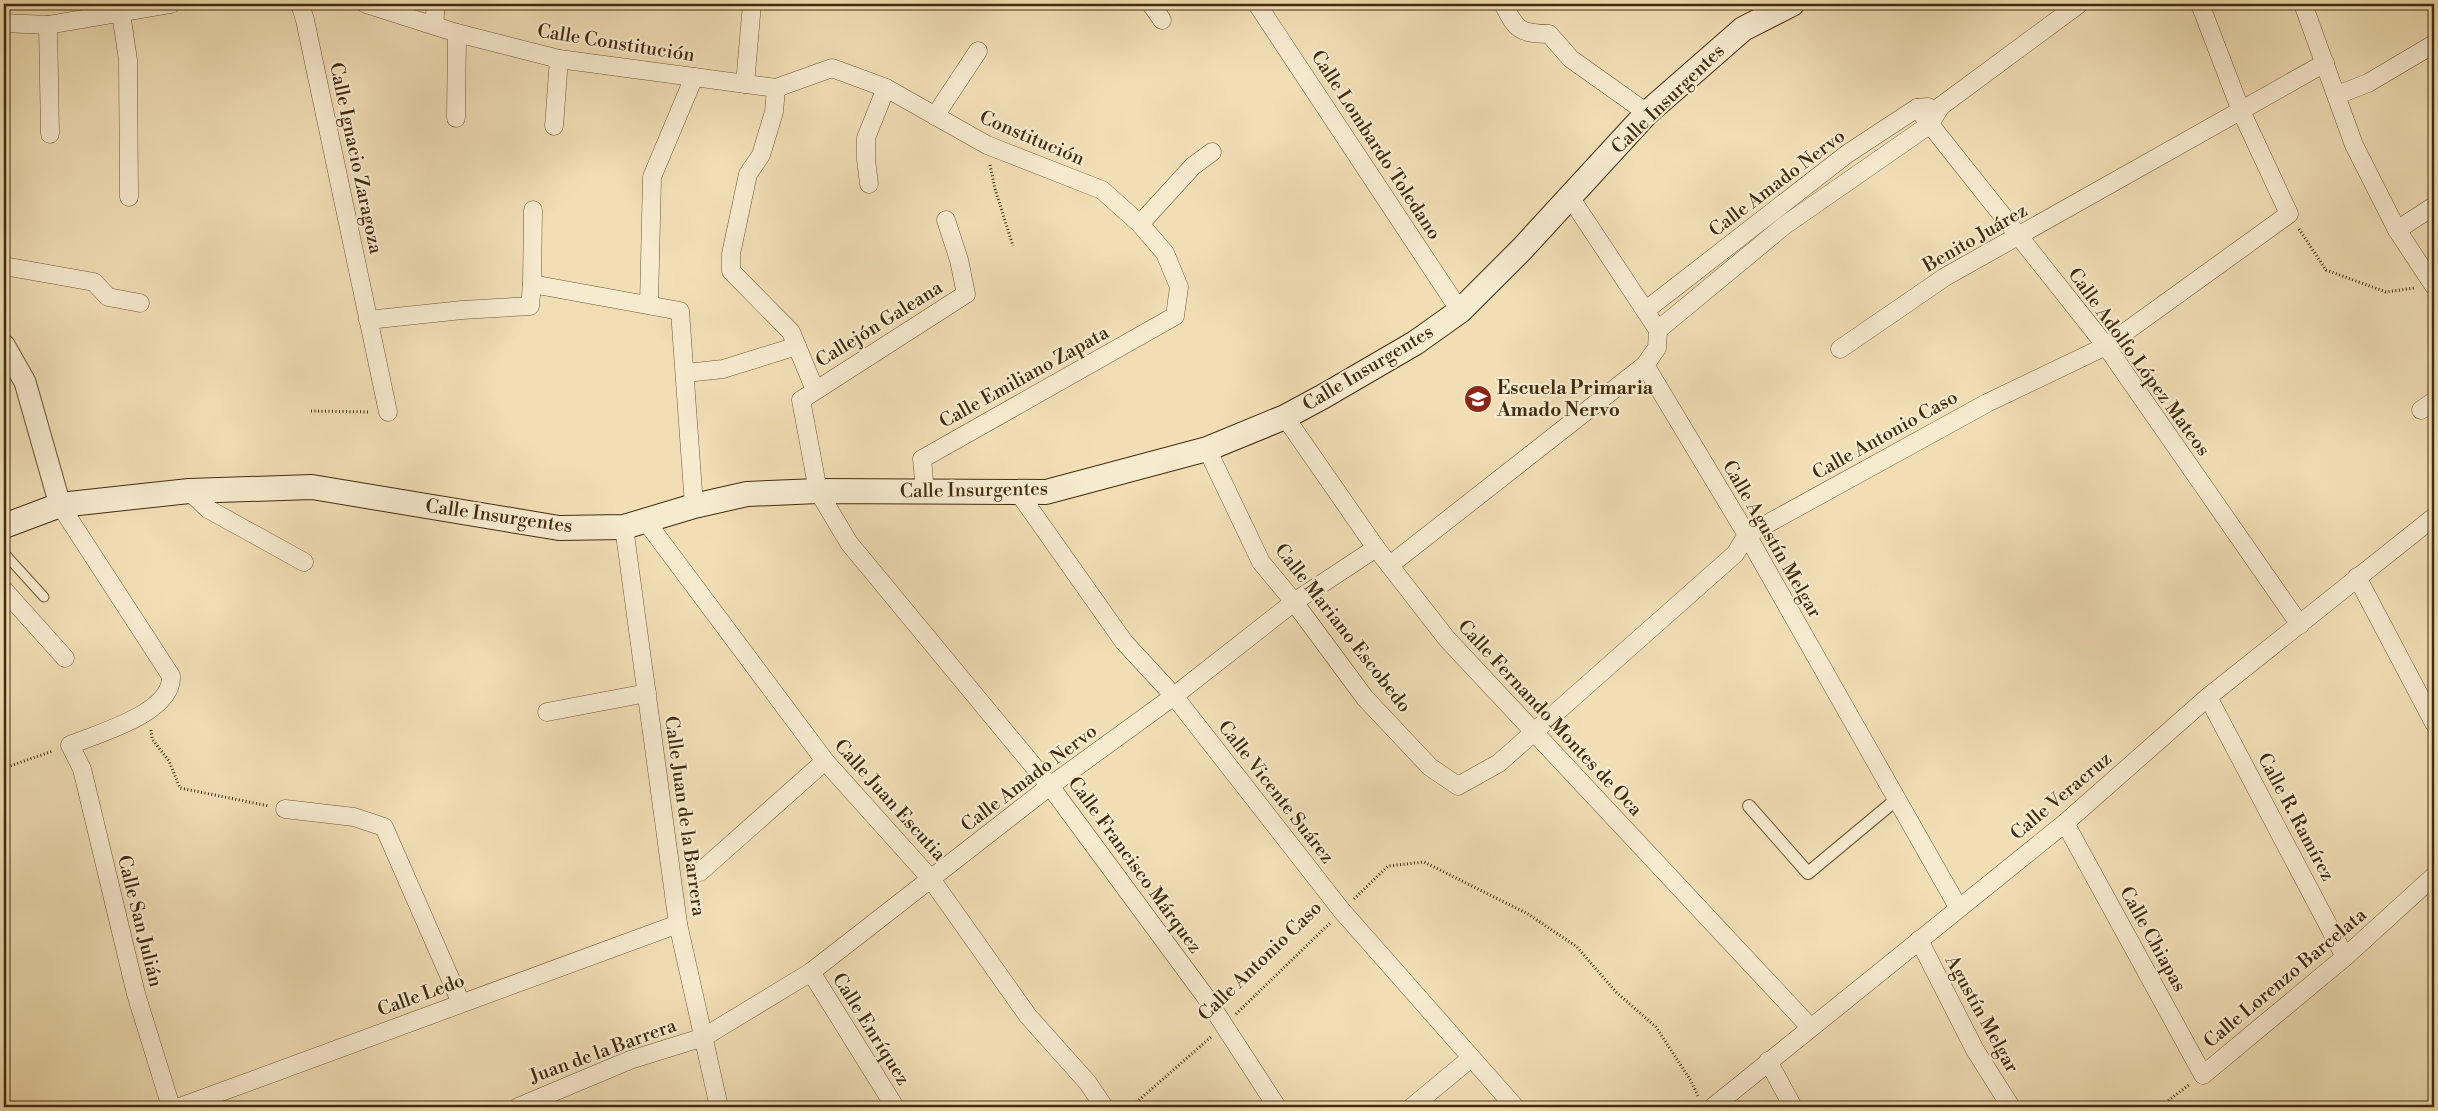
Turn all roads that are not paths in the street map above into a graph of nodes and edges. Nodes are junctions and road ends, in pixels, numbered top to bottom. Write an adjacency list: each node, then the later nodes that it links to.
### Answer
1 (171, 4): 13 (street)
2 (300, 4): 57 (street, Calle Ignacio Zaragoza)
3 (366, 4): 17 (street, Calle Constitución)
4 (436, 4): 17 (street)
5 (752, 4): 24 (street)
6 (1151, 4): 14 (street)
7 (1257, 4): 55 (street, Calle Lombardo Toledano)
8 (1503, 4): 31 (street)
9 (1792, 4): 31 (main road, Calle Insurgentes)
10 (2079, 4): 28 (street, Calle Amado Nervo)
11 (2200, 4): 30 (street)
12 (2303, 4): 22 (street)
13 (128, 9): 16 (street); 39 (street)
14 (1162, 20)
15 (4, 23): 16 (street)
16 (48, 25): 36 (street)
17 (434, 25): 18 (street, Calle Constitución)
18 (457, 33): 21 (street, Calle Constitución); 33 (street)
19 (2434, 44): 27 (street)
20 (978, 51): 32 (street)
21 (559, 59): 23 (street, Calle Constitución); 35 (street)
22 (2325, 63): 27 (street); 30 (street, Benito Juárez)
23 (694, 77): 24 (street, Calle Constitución); 53 (street)
24 (745, 84): 25 (street, Calle Constitución)
25 (776, 88): 26 (street, Constitución); 60 (street, Callejón Galeana)
26 (886, 88): 32 (street, Constitución); 38 (street)
27 (2337, 95): 47 (street)
28 (1941, 106): 29 (street, Calle Amado Nervo); 34 (street, Calle Amado Nervo)
29 (1917, 108): 34 (street, Calle Adolfo López Mateos); 41 (street, Calle Amado Nervo)
30 (2241, 111): 48 (street, Benito Juárez); 61 (street, Calle Antonio Caso)
31 (1647, 113): 40 (main road, Calle Insurgentes)
32 (935, 116): 46 (street, Constitución)
33 (456, 118)
34 (1929, 125): 44 (street, Calle Amado Nervo); 48 (street, Calle Adolfo López Mateos)
35 (554, 126)
36 (50, 134)
37 (1212, 152): 46 (street)
38 (869, 184)
39 (129, 197)
40 (1570, 197): 54 (street); 55 (main road, Calle Insurgentes)
41 (1786, 201): 44 (street); 54 (street, Calle Amado Nervo)
42 (2434, 206): 47 (street)
43 (533, 210): 50 (street)
44 (1796, 218): 58 (street, Calle Amado Nervo)
45 (946, 220): 65 (street, Callejón Galeana)
46 (1140, 224): 56 (street, Constitución)
47 (2398, 230): 51 (street)
48 (2018, 237): 61 (street, Calle Adolfo López Mateos); 62 (street, Benito Juárez)
49 (4, 266): 52 (street)
50 (532, 284): 53 (street); 57 (street)
51 (2434, 286)
52 (140, 303)
53 (650, 304): 64 (street)
54 (1646, 310): 58 (street)
55 (1460, 311): 67 (main road, Calle Insurgentes)
56 (1175, 316): 71 (street, Calle Emiliano Zapata)
57 (368, 320): 66 (street, Calle Ignacio Zaragoza)
58 (1658, 330): 63 (street)
59 (4, 345): 73 (street)
60 (797, 346): 64 (street); 65 (street)
61 (2106, 346): 78 (street, Calle Antonio Caso); 87 (street, Calle Adolfo López Mateos)
62 (1840, 348)
63 (1646, 365): 78 (street, Calle Agustín Melgar); 82 (street)
64 (686, 373): 74 (street)
65 (815, 390): 70 (street)
66 (388, 412)
67 (1285, 417): 68 (main road, Calle Insurgentes); 79 (street, Calle Fernando Montes de Oca)
68 (1207, 449): 72 (main road, Calle Insurgentes); 86 (street, Calle Mariano Escobedo)
69 (189, 491): 73 (main road, Calle Insurgentes); 76 (main road, Calle Insurgentes); 81 (street)
70 (818, 491): 71 (main road, Calle Insurgentes); 74 (main road, Calle Insurgentes); 96 (street, Calle Francisco Márquez)
71 (925, 492): 72 (main road, Calle Insurgentes)
72 (1018, 492): 90 (street, Calle Vicente Suárez)
73 (60, 505): 77 (main road, Calle Insurgentes); 116 (street, Calle San Julián)
74 (694, 506): 76 (main road, Calle Insurgentes)
75 (2434, 517): 83 (street, Calle Veracruz)
76 (635, 524): 89 (street, Calle Juan de la Barrera); 95 (street, Calle Juan Escutia)
77 (4, 526)
78 (1747, 535): 94 (street, Calle Antonio Caso); 98 (street, Calle Agustín Melgar)
79 (1376, 548): 82 (street, Calle Fernando Montes de Oca); 86 (street, Calle Amado Nervo)
80 (4, 553): 85 (lane)
81 (304, 562)
82 (1390, 565): 94 (street, Calle Fernando Montes de Oca)
83 (2357, 577): 87 (street, Calle Veracruz); 93 (street)
84 (4, 590): 88 (street)
85 (44, 597)
86 (1294, 602): 90 (street, Calle Amado Nervo); 97 (street, Calle Mariano Escobedo)
87 (2300, 625): 91 (street, Calle Veracruz)
88 (65, 658)
89 (646, 693): 92 (street); 106 (street, Calle Juan de la Barrera)
90 (1174, 696): 96 (street, Calle Amado Nervo); 113 (street, Calle Vicente Suárez)
91 (2208, 697): 101 (street, Calle Veracruz); 108 (street, Calle R. Ramírez)
92 (547, 712)
93 (2434, 723)
94 (1532, 732): 97 (street, Calle Antonio Caso); 111 (street, Calle Fernando Montes de Oca)
95 (824, 761): 102 (street); 104 (street, Calle Juan Escutia)
96 (1050, 786): 104 (street, Calle Amado Nervo); 122 (street, Calle Francisco Márquez)
97 (1458, 786)
98 (1897, 798): 99 (street); 105 (street, Calle Agustín Melgar)
99 (1749, 806)
100 (285, 809): 110 (street)
101 (2065, 823): 105 (street, Calle Veracruz); 115 (street, Calle Chiapas)
102 (700, 872)
103 (2434, 876): 108 (street, Calle Lorenzo Barcelata)
104 (931, 879): 109 (street, Calle Amado Nervo); 121 (street, Calle Juan Escutia)
105 (1958, 908): 107 (street, Calle Veracruz)
106 (678, 924): 110 (street, Calle Ledo); 112 (street, Calle Juan de la Barrera)
107 (1919, 940): 111 (street, Calle Veracruz); 127 (street, Agustín Melgar)
108 (2345, 957): 115 (street, Calle Lorenzo Barcelata)
109 (811, 972): 112 (street, Calle Amado Nervo); 120 (street, Calle Enríquez)
110 (461, 1003): 117 (street, Calle Ledo)
111 (1810, 1027): 114 (street, Calle Veracruz)
112 (704, 1037): 118 (street, Juan de la Barrera); 119 (street, Calle Juan de la Barrera)
113 (1471, 1058): 123 (street); 124 (street, Calle Vicente Suárez)
114 (1768, 1061): 125 (street, Calle Veracruz); 126 (street)
115 (2203, 1075)
116 (171, 1107)
117 (180, 1107)
118 (518, 1107)
119 (719, 1107)
120 (895, 1107)
121 (1104, 1107)
122 (1277, 1107)
123 (1412, 1107)
124 (1515, 1107)
125 (1714, 1107)
126 (1793, 1107)
127 (2010, 1107)

